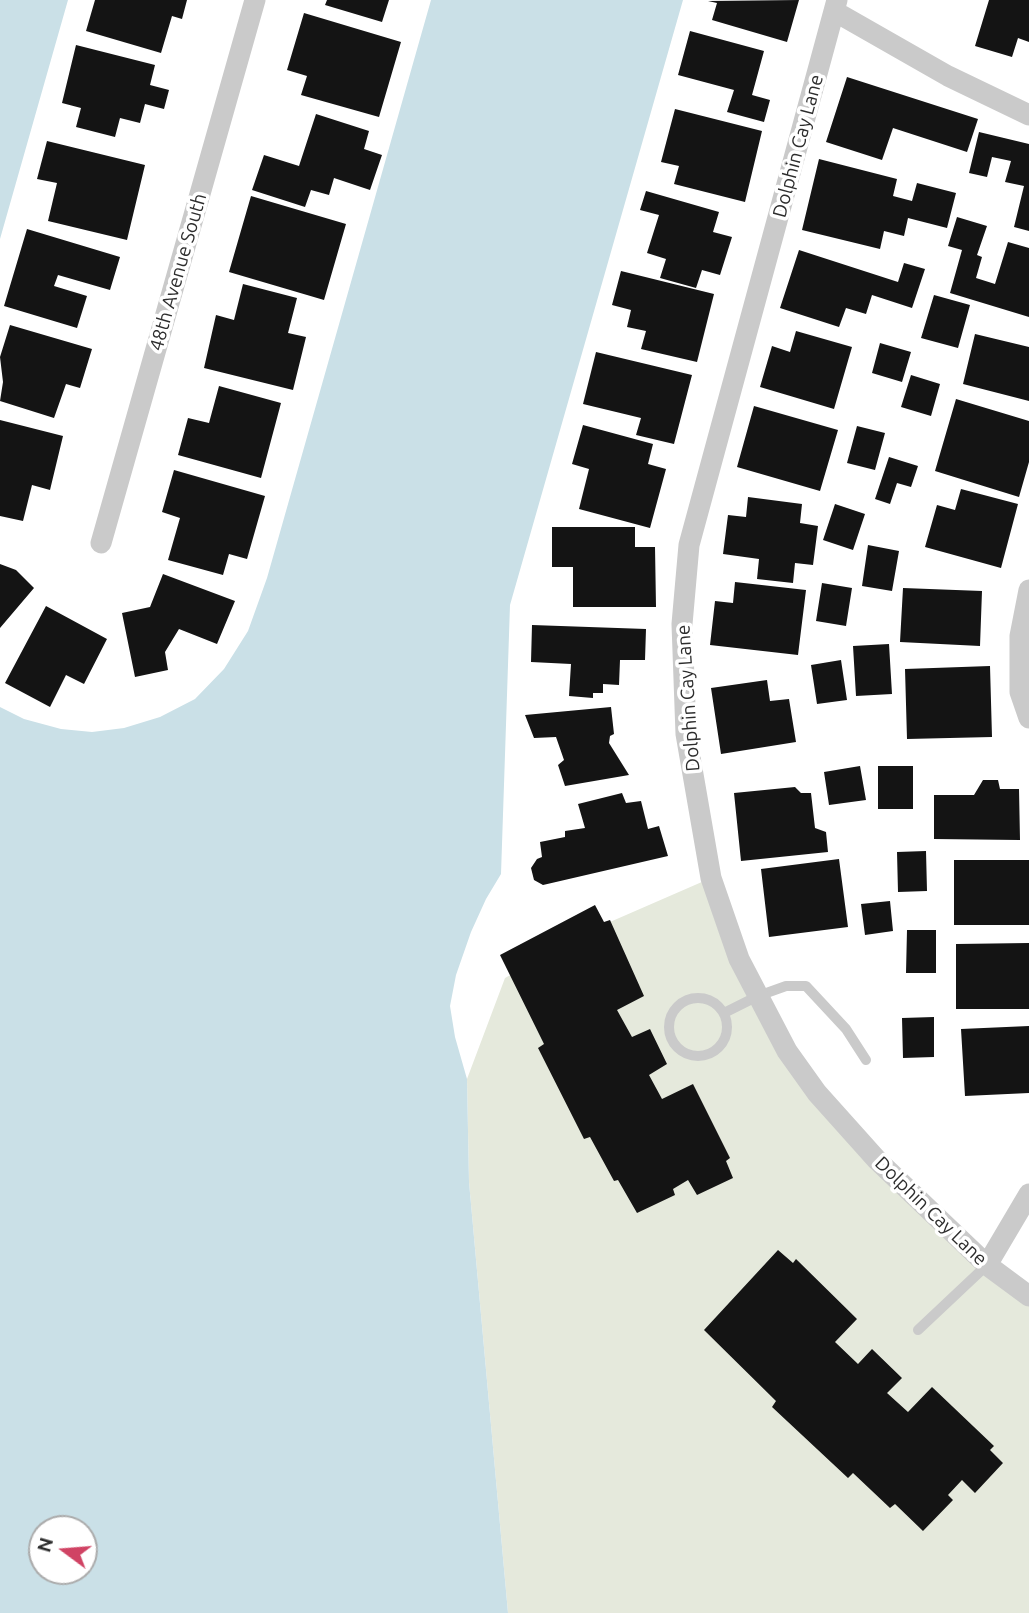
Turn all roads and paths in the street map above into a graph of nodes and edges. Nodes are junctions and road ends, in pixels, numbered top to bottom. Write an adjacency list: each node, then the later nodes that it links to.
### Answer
1 (255, 0): 4 (street, 48th Avenue South)
2 (836, 6): 3 (street); 7 (street, Dolphin Cay Lane)
3 (1029, 115)
4 (102, 543)
5 (1029, 590): 6 (street)
6 (1029, 718)
7 (758, 996): 8 (lane); 9 (lane); 11 (street, Dolphin Cay Lane)
8 (724, 1013): 8 (lane)
9 (866, 1060)
10 (1029, 1194): 11 (street)
11 (987, 1265): 12 (street, Dolphin Cay Lane); 13 (lane)
12 (1029, 1296)
13 (918, 1330)

